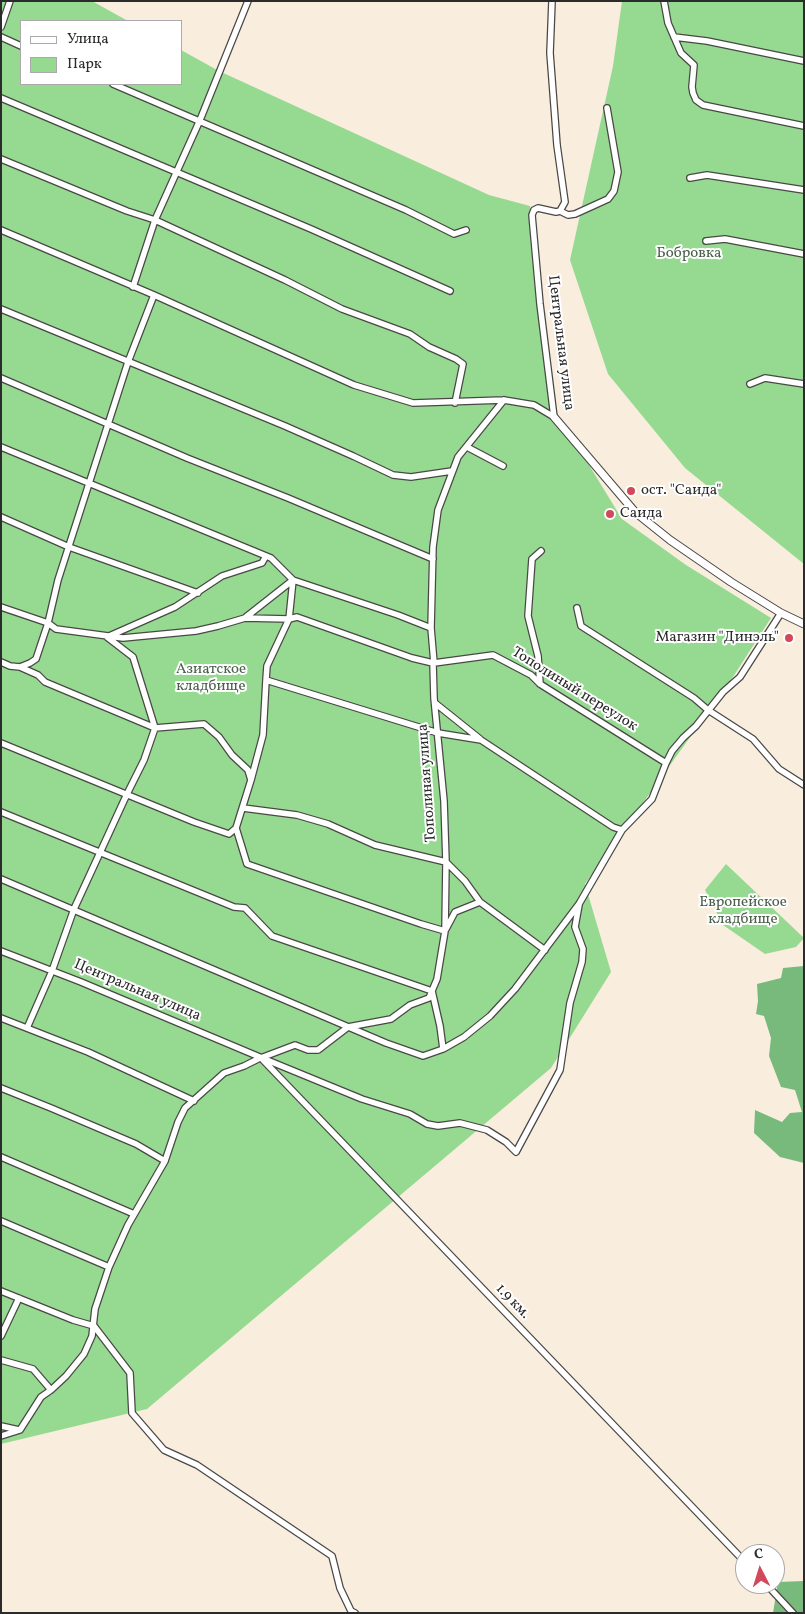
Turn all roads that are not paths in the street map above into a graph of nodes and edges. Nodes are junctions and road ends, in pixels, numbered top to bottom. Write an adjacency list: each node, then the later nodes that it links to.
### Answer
1 (10, 1): 5 (street)
2 (248, 1): 13 (street)
3 (552, 1): 19 (street)
4 (664, 1): 7 (street)
5 (1, 27)
6 (1, 37): 8 (street)
7 (674, 37): 9 (street); 14 (street)
8 (20, 46)
9 (804, 62)
10 (114, 85): 13 (street)
11 (1, 98): 16 (street)
12 (607, 108): 19 (street)
13 (200, 120): 16 (street); 22 (street)
14 (804, 126)
15 (1, 159): 20 (street)
16 (177, 171): 20 (street); 26 (street)
17 (690, 178): 18 (street)
18 (804, 190)
19 (560, 211): 35 (street, Центральная улица)
20 (155, 220): 25 (street); 34 (street)
21 (1, 230): 25 (street)
22 (466, 230)
23 (706, 242): 24 (street)
24 (804, 254)
25 (133, 287): 27 (street)
26 (450, 290)
27 (154, 295): 29 (street); 34 (street)
28 (1, 309): 29 (street)
29 (128, 362): 36 (street); 40 (street)
30 (1, 378): 36 (street)
31 (750, 384): 32 (street)
32 (804, 384)
33 (504, 400): 34 (street); 35 (street); 38 (street, Тополиная улица)
34 (455, 403)
35 (554, 417): 51 (street, Центральная улица)
36 (109, 423): 41 (street); 46 (street)
37 (1, 447): 41 (street)
38 (467, 447): 39 (street); 40 (street, Тополиная улица)
39 (503, 466)
40 (452, 470): 46 (street, Тополиная улица)
41 (89, 484): 43 (street); 45 (street)
42 (1, 517): 43 (street)
43 (69, 546): 48 (street); 54 (street)
44 (540, 551): 64 (street)
45 (266, 556): 47 (street); 48 (street)
46 (433, 559): 56 (street, Тополиная улица)
47 (293, 580): 52 (street); 53 (street); 56 (street)
48 (198, 593): 57 (street)
49 (1, 607): 54 (street)
50 (577, 608): 66 (street)
51 (780, 613): 55 (street, Центральная улица); 66 (street)
52 (246, 618): 53 (street); 57 (street)
53 (289, 619): 60 (street); 63 (street)
54 (48, 623): 57 (street); 58 (street)
55 (804, 624)
56 (431, 628): 60 (street, Тополиная улица)
57 (106, 636): 67 (street)
58 (36, 659): 61 (street); 62 (street)
59 (1, 662): 61 (street)
60 (434, 663): 64 (street, Тополиный переулок); 65 (street, Тополиная улица)
61 (20, 667): 62 (street)
62 (38, 675): 67 (street)
63 (266, 680): 68 (street); 72 (street)
64 (540, 684): 71 (street, Тополиный переулок)
65 (435, 703): 68 (street, Тополиная улица); 69 (street)
66 (708, 710): 71 (street); 73 (street)
67 (155, 728): 72 (street); 74 (street)
68 (438, 733): 69 (street); 80 (street, Тополиная улица)
69 (481, 740): 78 (street)
70 (1, 743): 74 (street)
71 (666, 763): 78 (street)
72 (251, 780): 75 (street)
73 (804, 785)
74 (127, 794): 77 (street); 79 (street)
75 (242, 808): 77 (street); 80 (street)
76 (1, 812): 79 (street)
77 (236, 828): 85 (street)
78 (622, 830): 83 (street)
79 (100, 852): 84 (street); 89 (street)
80 (446, 862): 82 (street); 85 (street, Тополиная улица)
81 (1, 879): 84 (street)
82 (480, 902): 85 (street); 86 (street)
83 (579, 904): 86 (street); 94 (street, Центральная улица)
84 (74, 909): 88 (street); 91 (street)
85 (444, 931): 89 (street, Тополиная улица)
86 (545, 950): 93 (street)
87 (1, 951): 88 (street, Центральная улица)
88 (52, 971): 92 (street); 94 (street, Центральная улица)
89 (432, 990): 91 (street); 93 (street)
90 (1, 1018): 92 (street)
91 (348, 1026): 93 (street); 94 (street)
92 (27, 1028): 96 (street)
93 (443, 1049)
94 (262, 1058): 96 (street); 111 (street, 1.9 км.)
95 (1, 1088): 98 (street)
96 (194, 1101): 98 (street)
97 (1, 1157): 99 (street)
98 (164, 1161): 99 (street)
99 (134, 1214): 101 (street)
100 (1, 1221): 101 (street)
101 (109, 1267): 104 (street)
102 (1, 1291): 103 (street)
103 (19, 1298): 104 (street); 105 (street)
104 (94, 1326): 107 (street); 113 (street)
105 (1, 1336)
106 (1, 1360): 107 (street)
107 (51, 1390): 109 (street)
108 (1, 1426): 109 (street)
109 (20, 1430): 110 (street)
110 (1, 1436)
111 (735, 1552)
112 (775, 1594): 114 (street)
113 (354, 1613)
114 (793, 1613)

